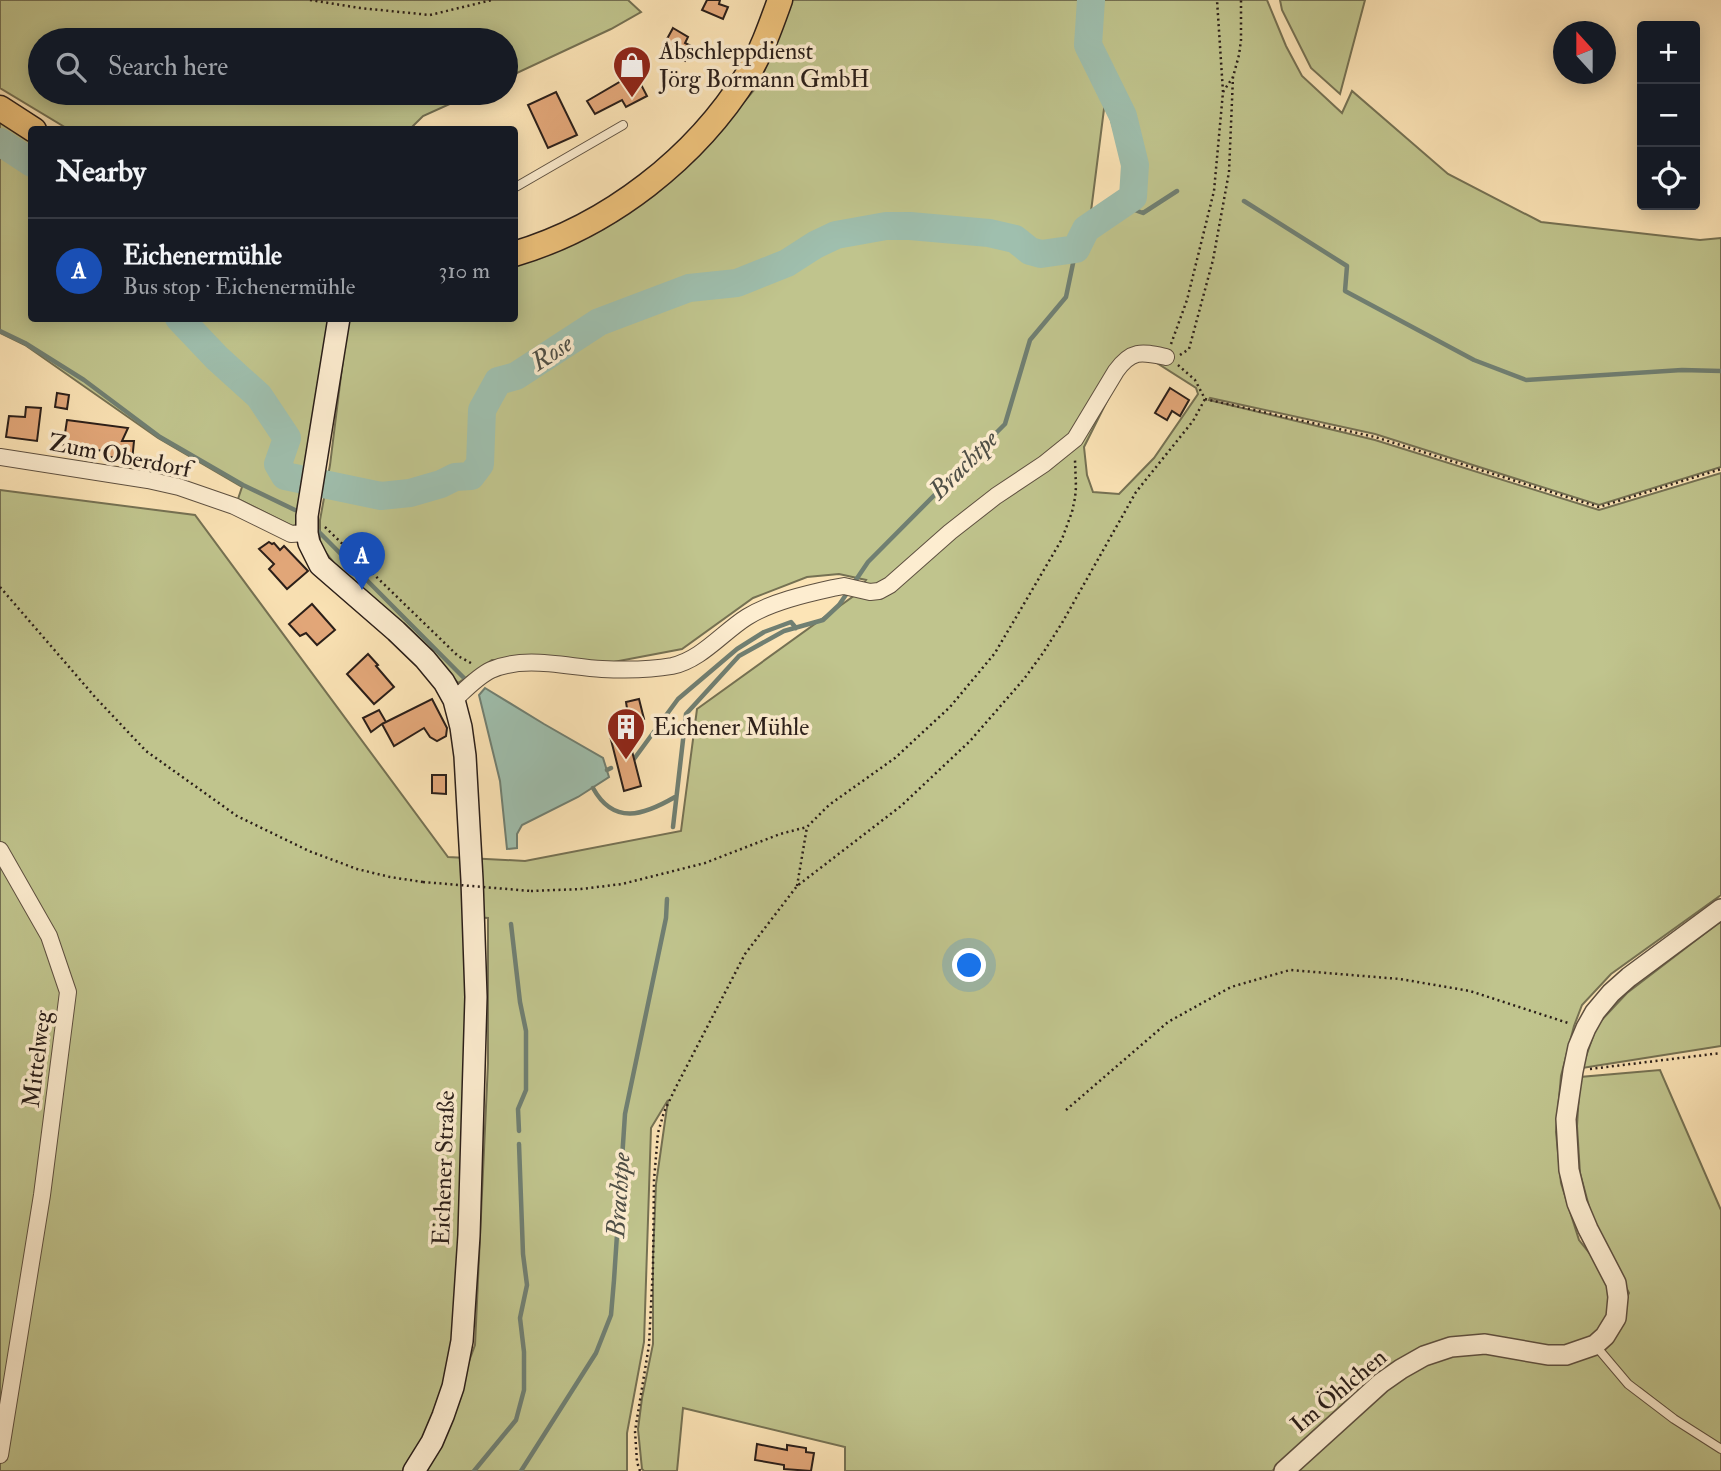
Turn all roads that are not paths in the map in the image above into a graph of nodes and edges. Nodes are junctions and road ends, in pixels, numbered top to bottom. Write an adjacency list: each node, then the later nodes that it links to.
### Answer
1 (780, 0): 6 (main road)
2 (0, 108): 4 (main road)
3 (623, 125): 5 (lane)
4 (28, 126)
5 (518, 186)
6 (518, 253)
7 (338, 322): 10 (main road)
8 (1166, 357): 11 (street)
9 (0, 457): 10 (street, Zum Oberdorf)
10 (307, 533): 11 (main road)
11 (454, 700): 17 (main road, Eichener Straße)
12 (0, 850): 16 (street, Mittelweg)
13 (1721, 909): 14 (street)
14 (1595, 1345): 15 (lane); 18 (street, Im Öhlchen)
15 (1721, 1449)
16 (0, 1455)
17 (414, 1471)
18 (1284, 1471)

